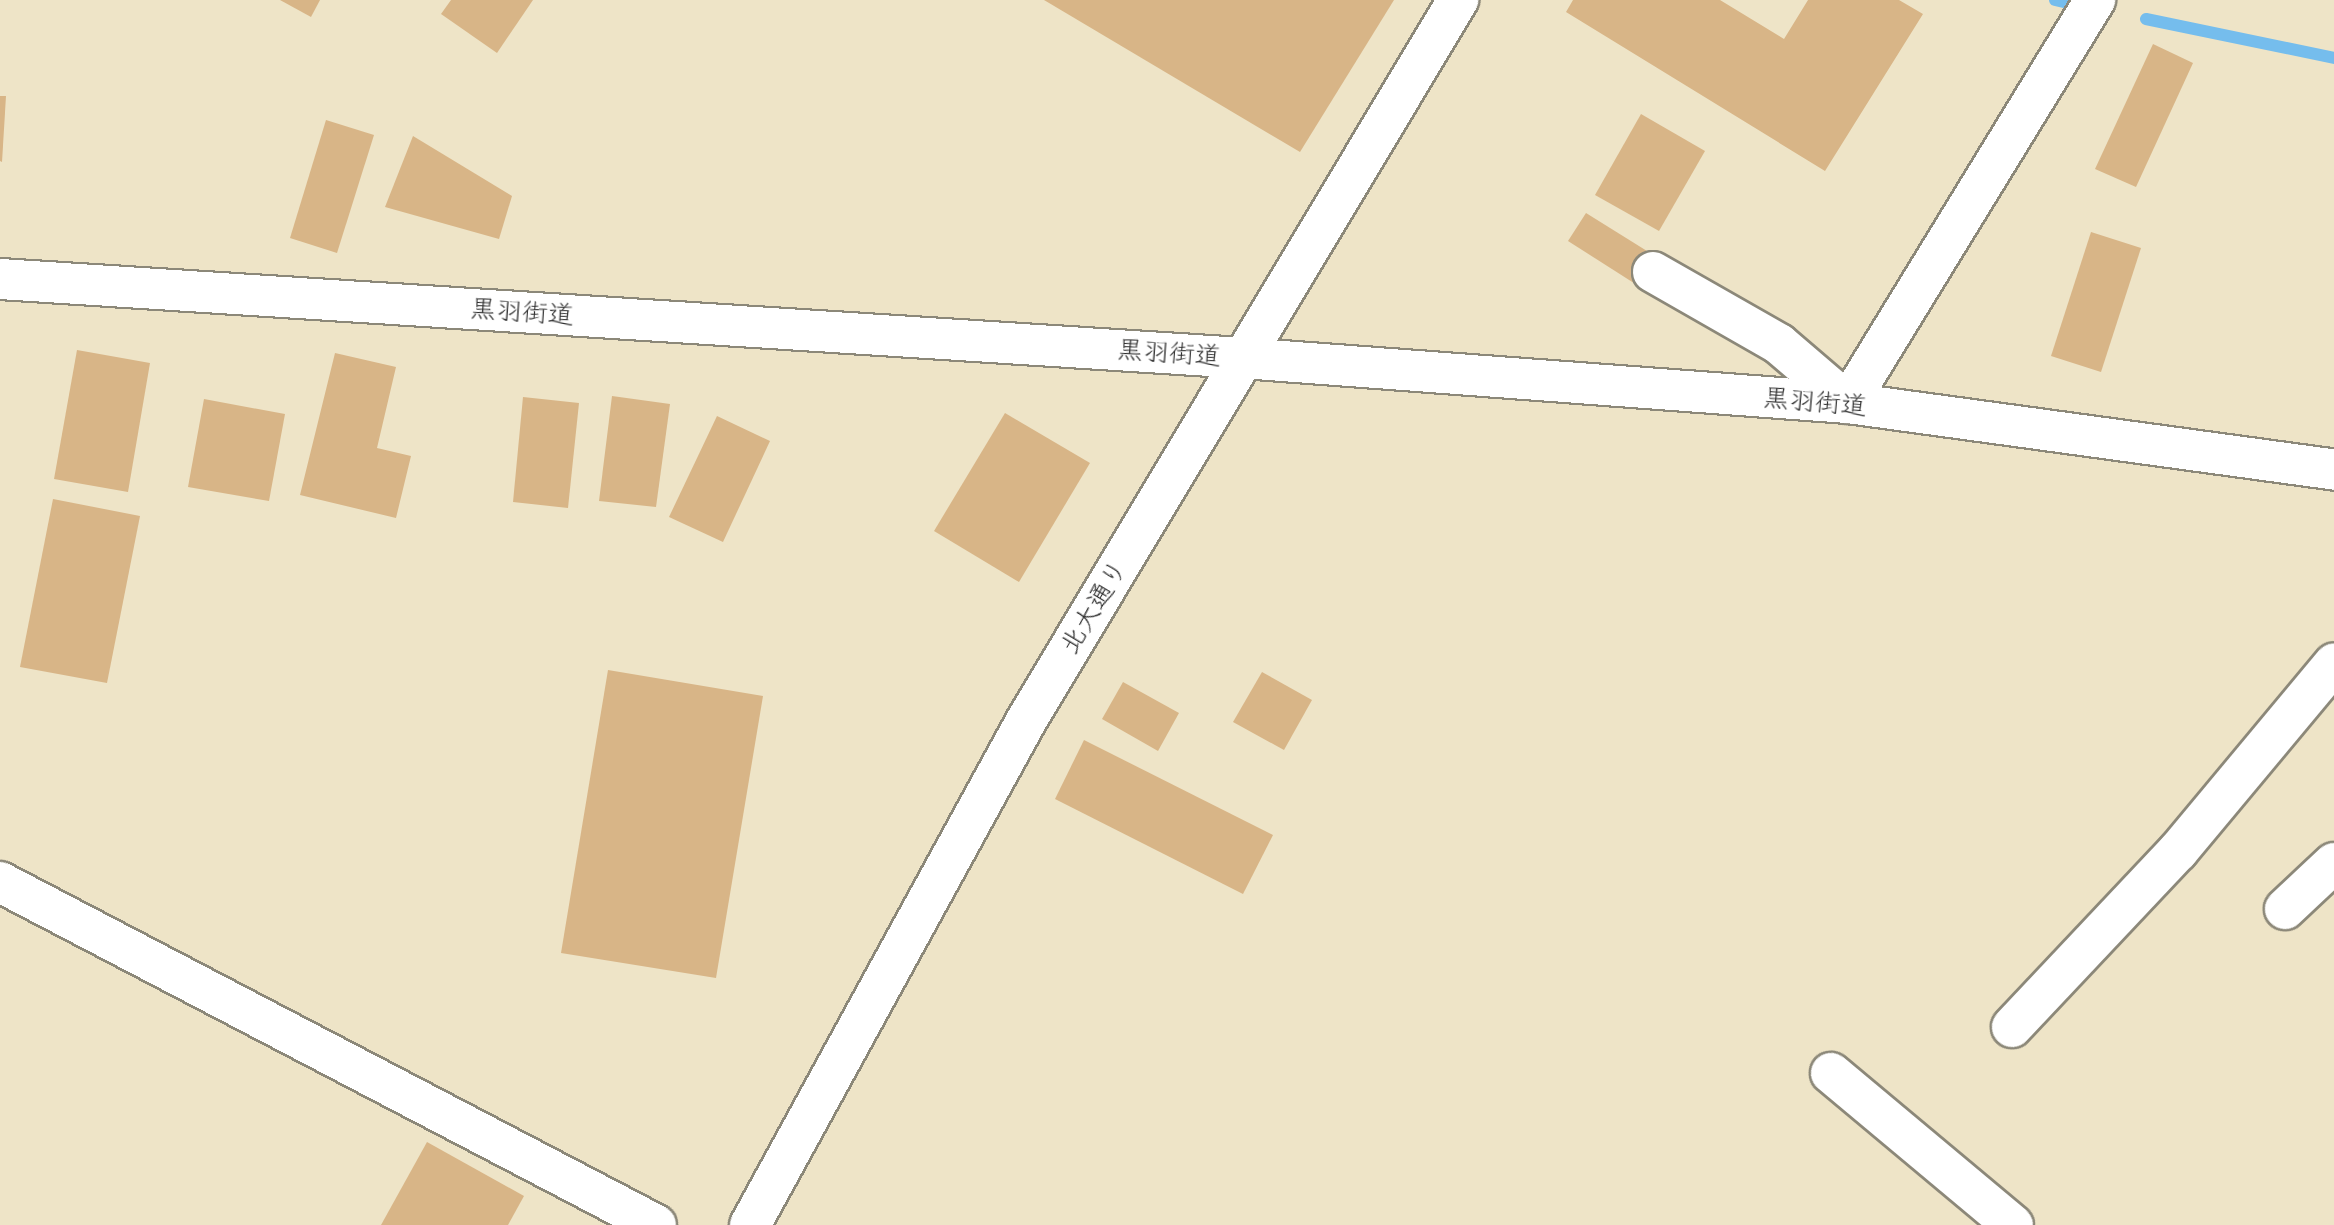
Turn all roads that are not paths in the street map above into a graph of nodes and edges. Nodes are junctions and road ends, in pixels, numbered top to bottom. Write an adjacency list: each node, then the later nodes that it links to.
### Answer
1 (1458, 0): 5 (street, 北大通り)
2 (2095, 0): 6 (street)
3 (1653, 272): 6 (street)
4 (0, 279): 5 (street, 黒羽街道)
5 (1242, 358): 6 (street, 黒羽街道); 15 (street, 北大通り)
6 (1848, 403): 7 (street, 黒羽街道)
7 (2334, 470)
8 (2334, 664): 12 (street)
9 (2334, 863): 11 (street)
10 (0, 882): 14 (street)
11 (2285, 909)
12 (2012, 1027)
13 (1831, 1073): 16 (street)
14 (656, 1225)
15 (750, 1225)
16 (2013, 1225)

